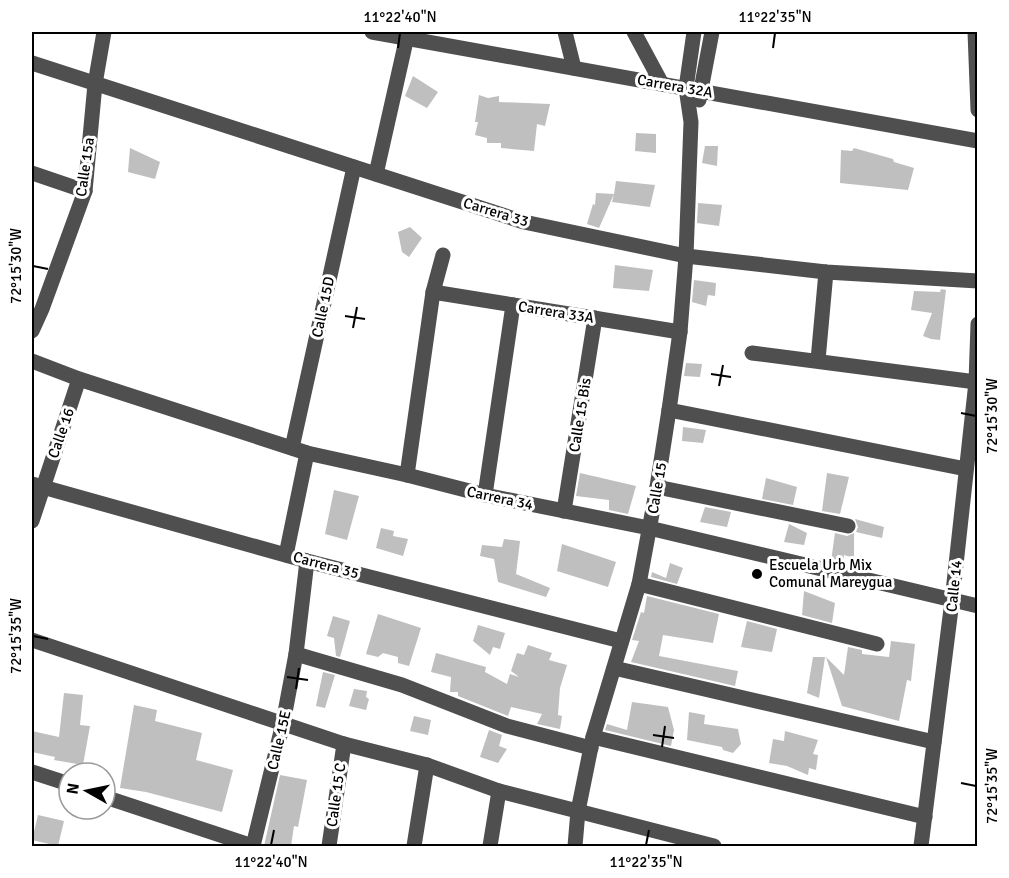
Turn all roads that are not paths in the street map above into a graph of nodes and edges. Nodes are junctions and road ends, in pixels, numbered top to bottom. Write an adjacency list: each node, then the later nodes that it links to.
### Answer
1 (104, 32): 11 (street, Calle 15a)
2 (372, 32): 8 (street, Carrera 32A)
3 (566, 32): 10 (street)
4 (634, 32): 12 (street)
5 (694, 32): 13 (street, Calle 15)
6 (712, 32): 14 (street, Calle 15)
7 (975, 32): 15 (street)
8 (407, 35): 10 (street, Carrera 32A); 20 (street)
9 (32, 63): 11 (street, Carrera 33)
10 (574, 68): 12 (street, Carrera 32A)
11 (95, 84): 18 (street, Carrera 33); 21 (street, Calle 15a)
12 (662, 84): 13 (street, Carrera 32A)
13 (686, 88): 14 (street, Carrera 32A); 16 (street, Calle 15)
14 (702, 91): 16 (street, Calle 15); 17 (street, Carrera 32A)
15 (978, 110)
16 (691, 122): 23 (street, Calle 15)
17 (978, 141)
18 (354, 167): 20 (street, Carrera 33); 38 (street, Calle 15D)
19 (32, 173): 21 (street)
20 (376, 174): 23 (street, Carrera 33)
21 (85, 191): 30 (street, Calle 15a)
22 (443, 255): 26 (street)
23 (687, 256): 24 (street, Carrera 33); 31 (street, Calle 15)
24 (826, 272): 25 (street, Carrera 33); 33 (street)
25 (978, 281)
26 (433, 292): 27 (street, Carrera 33A); 40 (street)
27 (513, 305): 28 (street, Carrera 33A); 43 (street)
28 (595, 318): 31 (street, Carrera 33A); 44 (street, Calle 15 Bis)
29 (978, 324): 36 (street, Calle 14)
30 (32, 331)
31 (680, 332): 37 (street, Calle 15)
32 (752, 353): 33 (street)
33 (818, 360): 36 (street)
34 (32, 361): 35 (street, Carrera 34)
35 (79, 379): 38 (street, Carrera 34); 41 (street, Calle 16)
36 (976, 382): 39 (street, Calle 14)
37 (669, 410): 39 (street); 42 (street, Calle 15)
38 (300, 450): 40 (street, Carrera 34); 48 (street, Calle 15D)
39 (966, 469): 51 (street, Calle 14)
40 (407, 475): 43 (street, Carrera 34)
41 (37, 486): 45 (street, Calle 16); 48 (street, Carrera 35)
42 (657, 487): 46 (street); 47 (street, Calle 15)
43 (485, 495): 44 (street, Carrera 34)
44 (564, 511): 47 (street, Carrera 34)
45 (32, 521)
46 (848, 526)
47 (649, 528): 50 (street, Calle 15); 51 (street, Carrera 34)
48 (286, 555): 49 (street, Carrera 35)
49 (307, 561): 54 (street, Carrera 35); 56 (street, Calle 15E)
50 (639, 584): 54 (street, Calle 15); 55 (street)
51 (952, 601): 52 (street, Carrera 34); 60 (street, Calle 14)
52 (978, 606)
53 (32, 640): 58 (street)
54 (621, 641): 57 (street, Calle 15)
55 (878, 644)
56 (296, 654): 58 (street, Calle 15E); 59 (street)
57 (614, 668): 59 (street, Calle 15); 60 (street)
58 (284, 723): 61 (street); 69 (street, Calle 15E)
59 (592, 742): 67 (street, Calle 15); 68 (street)
60 (934, 742): 68 (street, Calle 14)
61 (344, 744): 62 (street); 70 (street, Calle 15 C)
62 (427, 765): 65 (street); 71 (street)
63 (32, 772): 64 (street)
64 (57, 780)
65 (499, 791): 67 (street); 72 (street)
66 (117, 801): 69 (street)
67 (578, 811): 73 (street, Calle 15); 74 (street)
68 (925, 818): 75 (street, Calle 14)
69 (253, 846)
70 (329, 846)
71 (414, 846)
72 (490, 846)
73 (575, 846)
74 (714, 846)
75 (921, 846)

